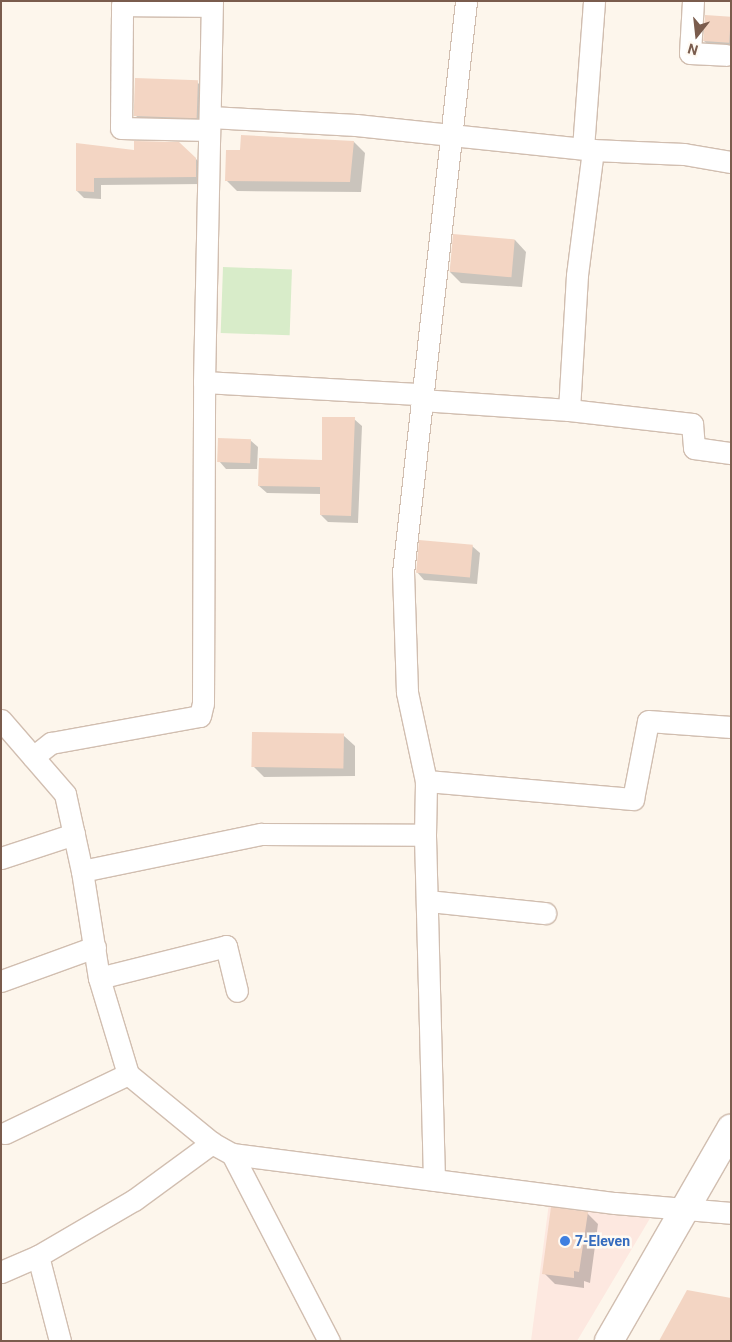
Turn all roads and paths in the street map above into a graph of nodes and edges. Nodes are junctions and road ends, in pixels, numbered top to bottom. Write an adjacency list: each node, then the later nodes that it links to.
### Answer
1 (466, 1): 7 (street)
2 (594, 1): 8 (street)
3 (693, 1): 5 (street)
4 (211, 4): 6 (street); 6 (street)
5 (726, 55)
6 (209, 124): 7 (street); 10 (street)
7 (450, 136): 8 (street); 11 (street)
8 (588, 149): 9 (street); 12 (street)
9 (731, 162)
10 (204, 382): 11 (street); 16 (street)
11 (422, 397): 12 (street); 17 (street)
12 (569, 410): 13 (street)
13 (731, 453)
14 (1, 720): 16 (street)
15 (729, 727): 17 (street)
16 (33, 757): 18 (street)
17 (426, 781): 19 (street)
18 (74, 834): 20 (street); 21 (street)
19 (425, 835): 21 (street); 22 (street)
20 (1, 858)
21 (82, 871): 24 (street)
22 (428, 901): 23 (street); 33 (street)
23 (545, 913)
24 (95, 947): 25 (street); 26 (street)
25 (100, 978): 27 (street); 28 (street)
26 (1, 981)
27 (237, 991)
28 (128, 1074): 30 (street); 31 (street)
29 (731, 1129): 34 (street)
30 (5, 1133)
31 (212, 1143): 32 (street); 36 (street)
32 (232, 1154): 33 (street); 39 (street)
33 (434, 1180): 34 (street)
34 (685, 1210): 35 (street); 40 (street)
35 (731, 1213)
36 (38, 1256): 37 (street); 38 (street)
37 (1, 1272)
38 (60, 1341)
39 (329, 1341)
40 (610, 1341)

